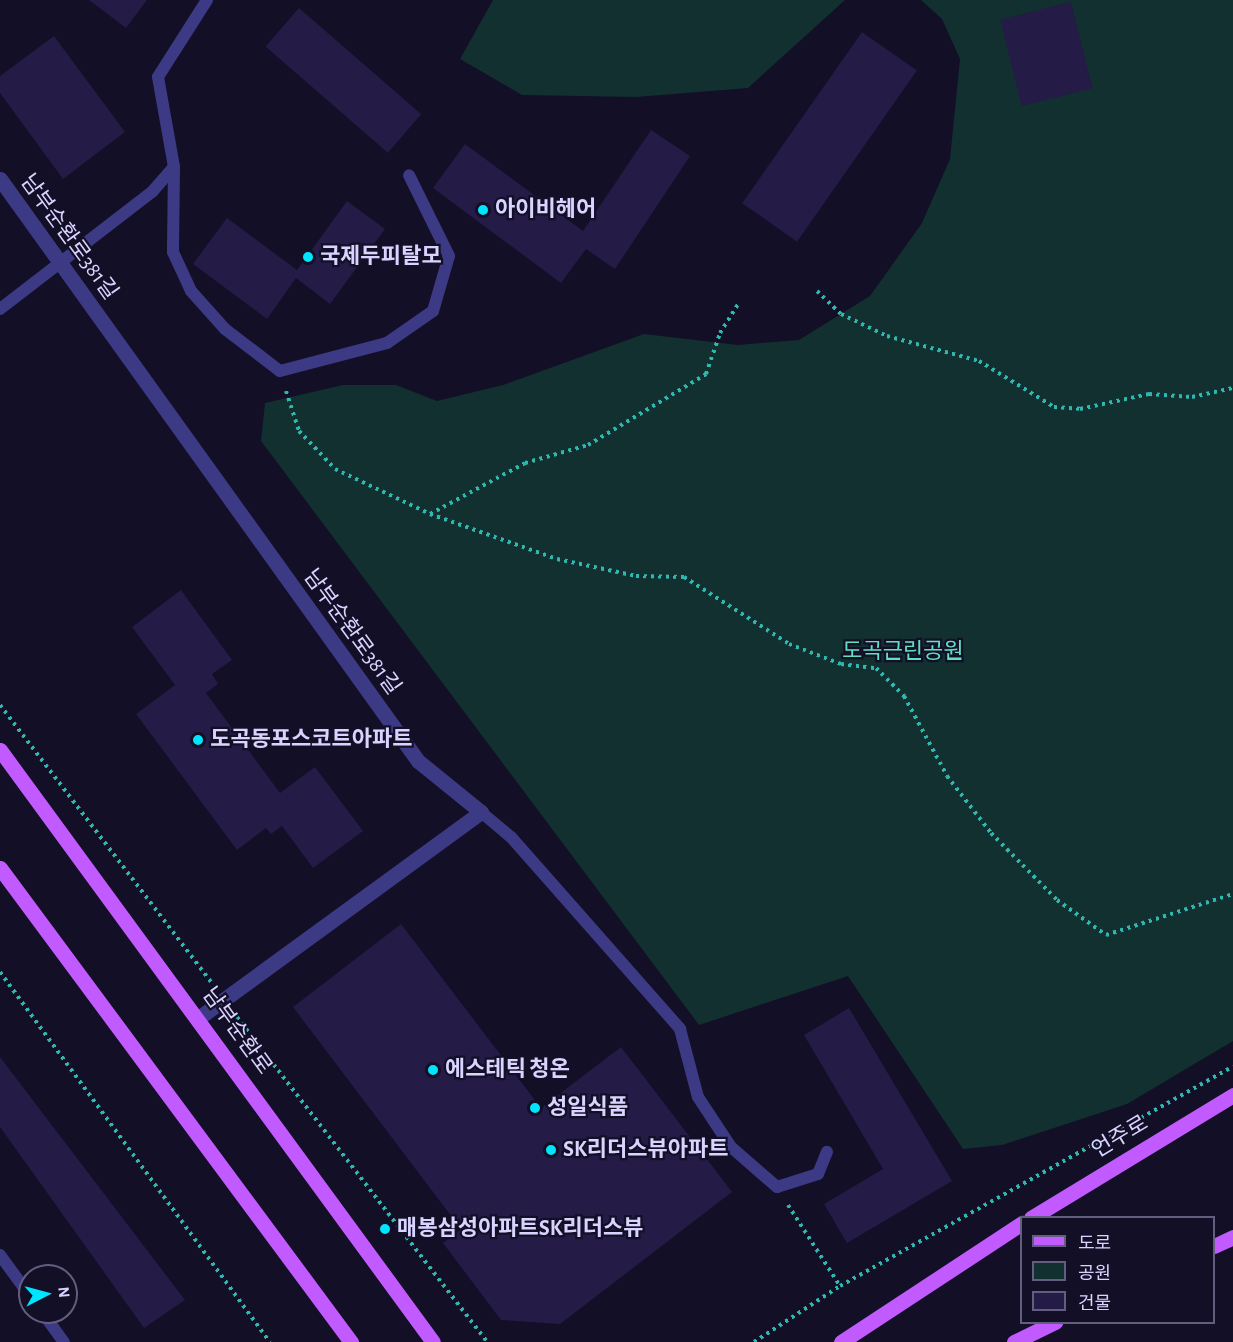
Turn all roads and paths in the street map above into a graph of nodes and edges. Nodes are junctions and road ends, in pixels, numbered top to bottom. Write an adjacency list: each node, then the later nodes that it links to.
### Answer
1 (207, 0): 2 (lane)
2 (174, 167): 5 (lane); 9 (lane)
3 (409, 175): 9 (lane)
4 (0, 179): 5 (street, 남부순환로381길)
5 (62, 265): 8 (lane); 14 (street, 남부순환로381길)
6 (817, 291): 10 (path)
7 (739, 302): 11 (path)
8 (0, 309)
9 (280, 372): 11 (path)
10 (1233, 388)
11 (430, 514): 16 (path)
12 (0, 705): 18 (path)
13 (0, 750): 19 (main road, 남부순환로)
14 (481, 812): 18 (street); 23 (lane)
15 (0, 868): 35 (main road)
16 (1233, 894)
17 (0, 972): 34 (path)
18 (224, 999): 19 (street); 37 (path)
19 (199, 1018): 36 (main road, 남부순환로)
20 (1233, 1066): 30 (path)
21 (1233, 1095): 24 (main road, 언주로)
22 (827, 1152): 23 (lane)
23 (777, 1187): 30 (path)
24 (1034, 1216)
25 (1020, 1224): 39 (main road)
26 (1233, 1237): 27 (main road)
27 (1215, 1246)
28 (0, 1255): 29 (lane)
29 (18, 1280)
30 (840, 1286): 38 (path)
31 (51, 1324): 33 (lane)
32 (1052, 1324): 40 (main road)
33 (64, 1342)
34 (270, 1342)
35 (351, 1342)
36 (433, 1342)
37 (487, 1342)
38 (754, 1342)
39 (841, 1342)
40 (1014, 1342)

